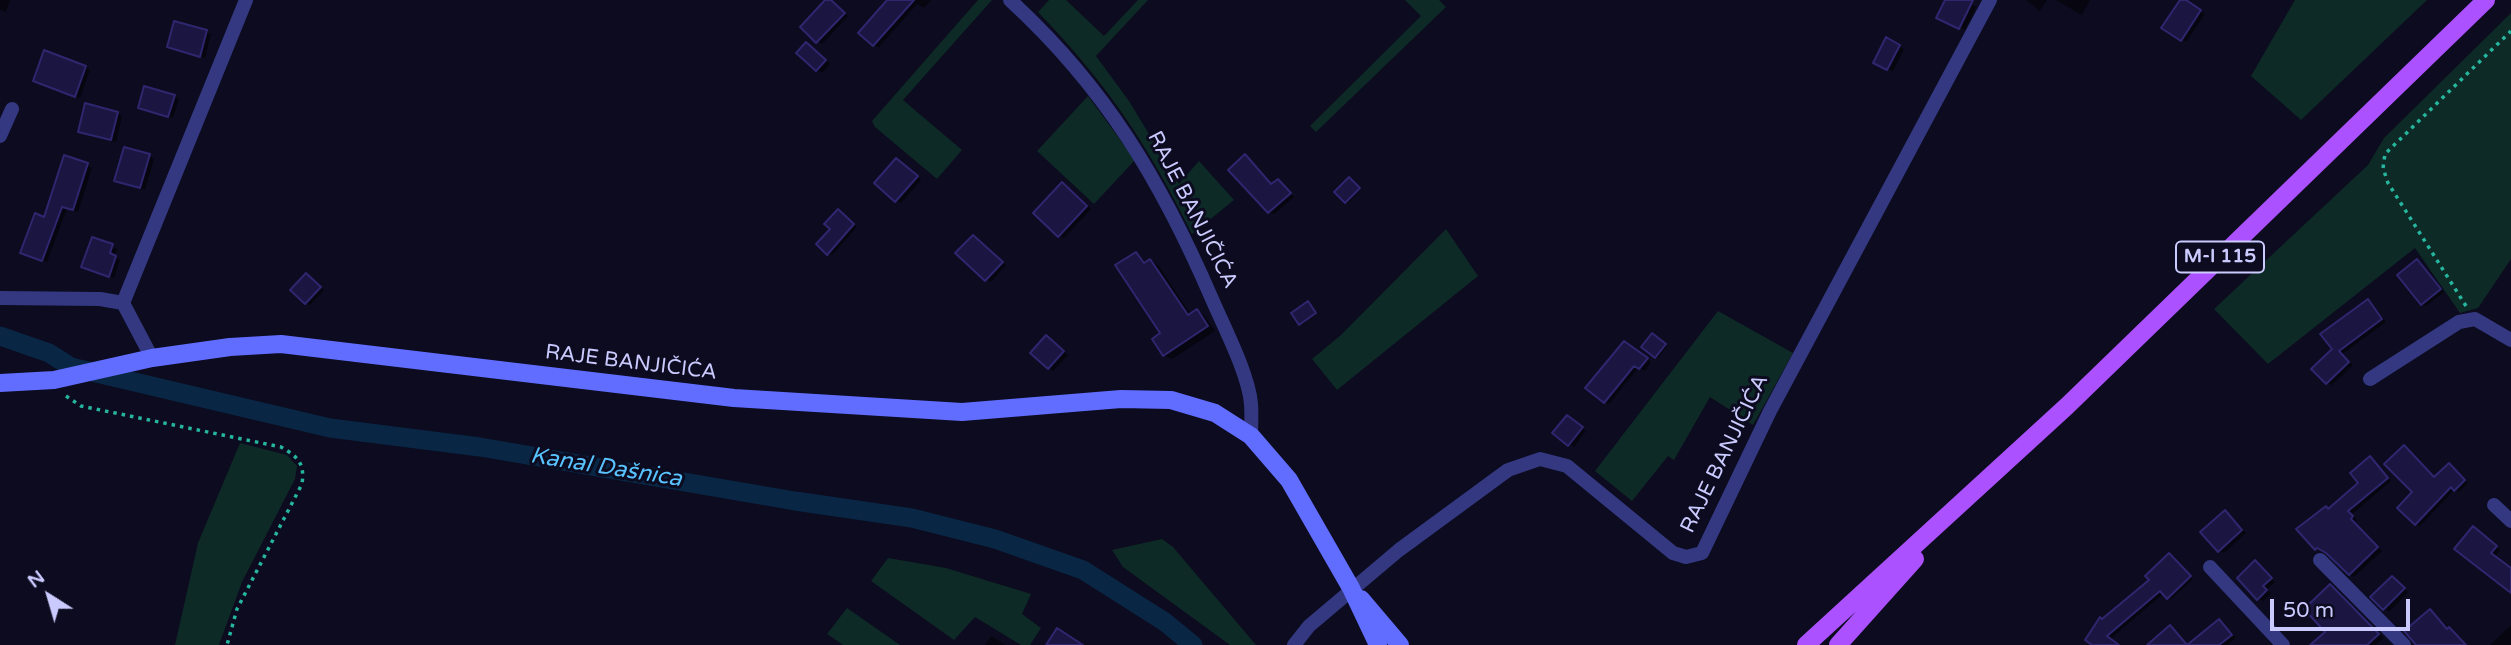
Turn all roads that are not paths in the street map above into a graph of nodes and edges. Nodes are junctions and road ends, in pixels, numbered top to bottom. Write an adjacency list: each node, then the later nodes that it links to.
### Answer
1 (246, 0): 8 (street)
2 (1010, 0): 13 (street, RAJE BANJIČIĆA)
3 (1990, 0): 19 (street, RAJE BANJIČIĆA)
4 (2486, 0): 15 (main road, M-I 115)
5 (12, 109): 6 (street)
6 (0, 136)
7 (0, 298): 8 (street)
8 (123, 303): 10 (street)
9 (2511, 340): 11 (street)
10 (152, 358): 12 (main road, RAJE BANJIČIĆA); 13 (main road, RAJE BANJIČIĆA)
11 (2370, 379)
12 (0, 383)
13 (1251, 436): 19 (main road, RAJE BANJIČIĆA)
14 (2494, 505): 16 (street)
15 (1953, 513): 23 (main road, M-I 115); 24 (main road, M-I 115)
16 (2511, 521)
17 (2320, 560): 26 (street)
18 (2210, 566): 25 (street)
19 (1351, 588): 20 (street, RAJE BANJIČIĆA); 21 (main road); 22 (main road)
20 (1294, 645)
21 (1378, 645)
22 (1400, 645)
23 (1806, 645)
24 (1838, 645)
25 (2283, 645)
26 (2404, 645)

